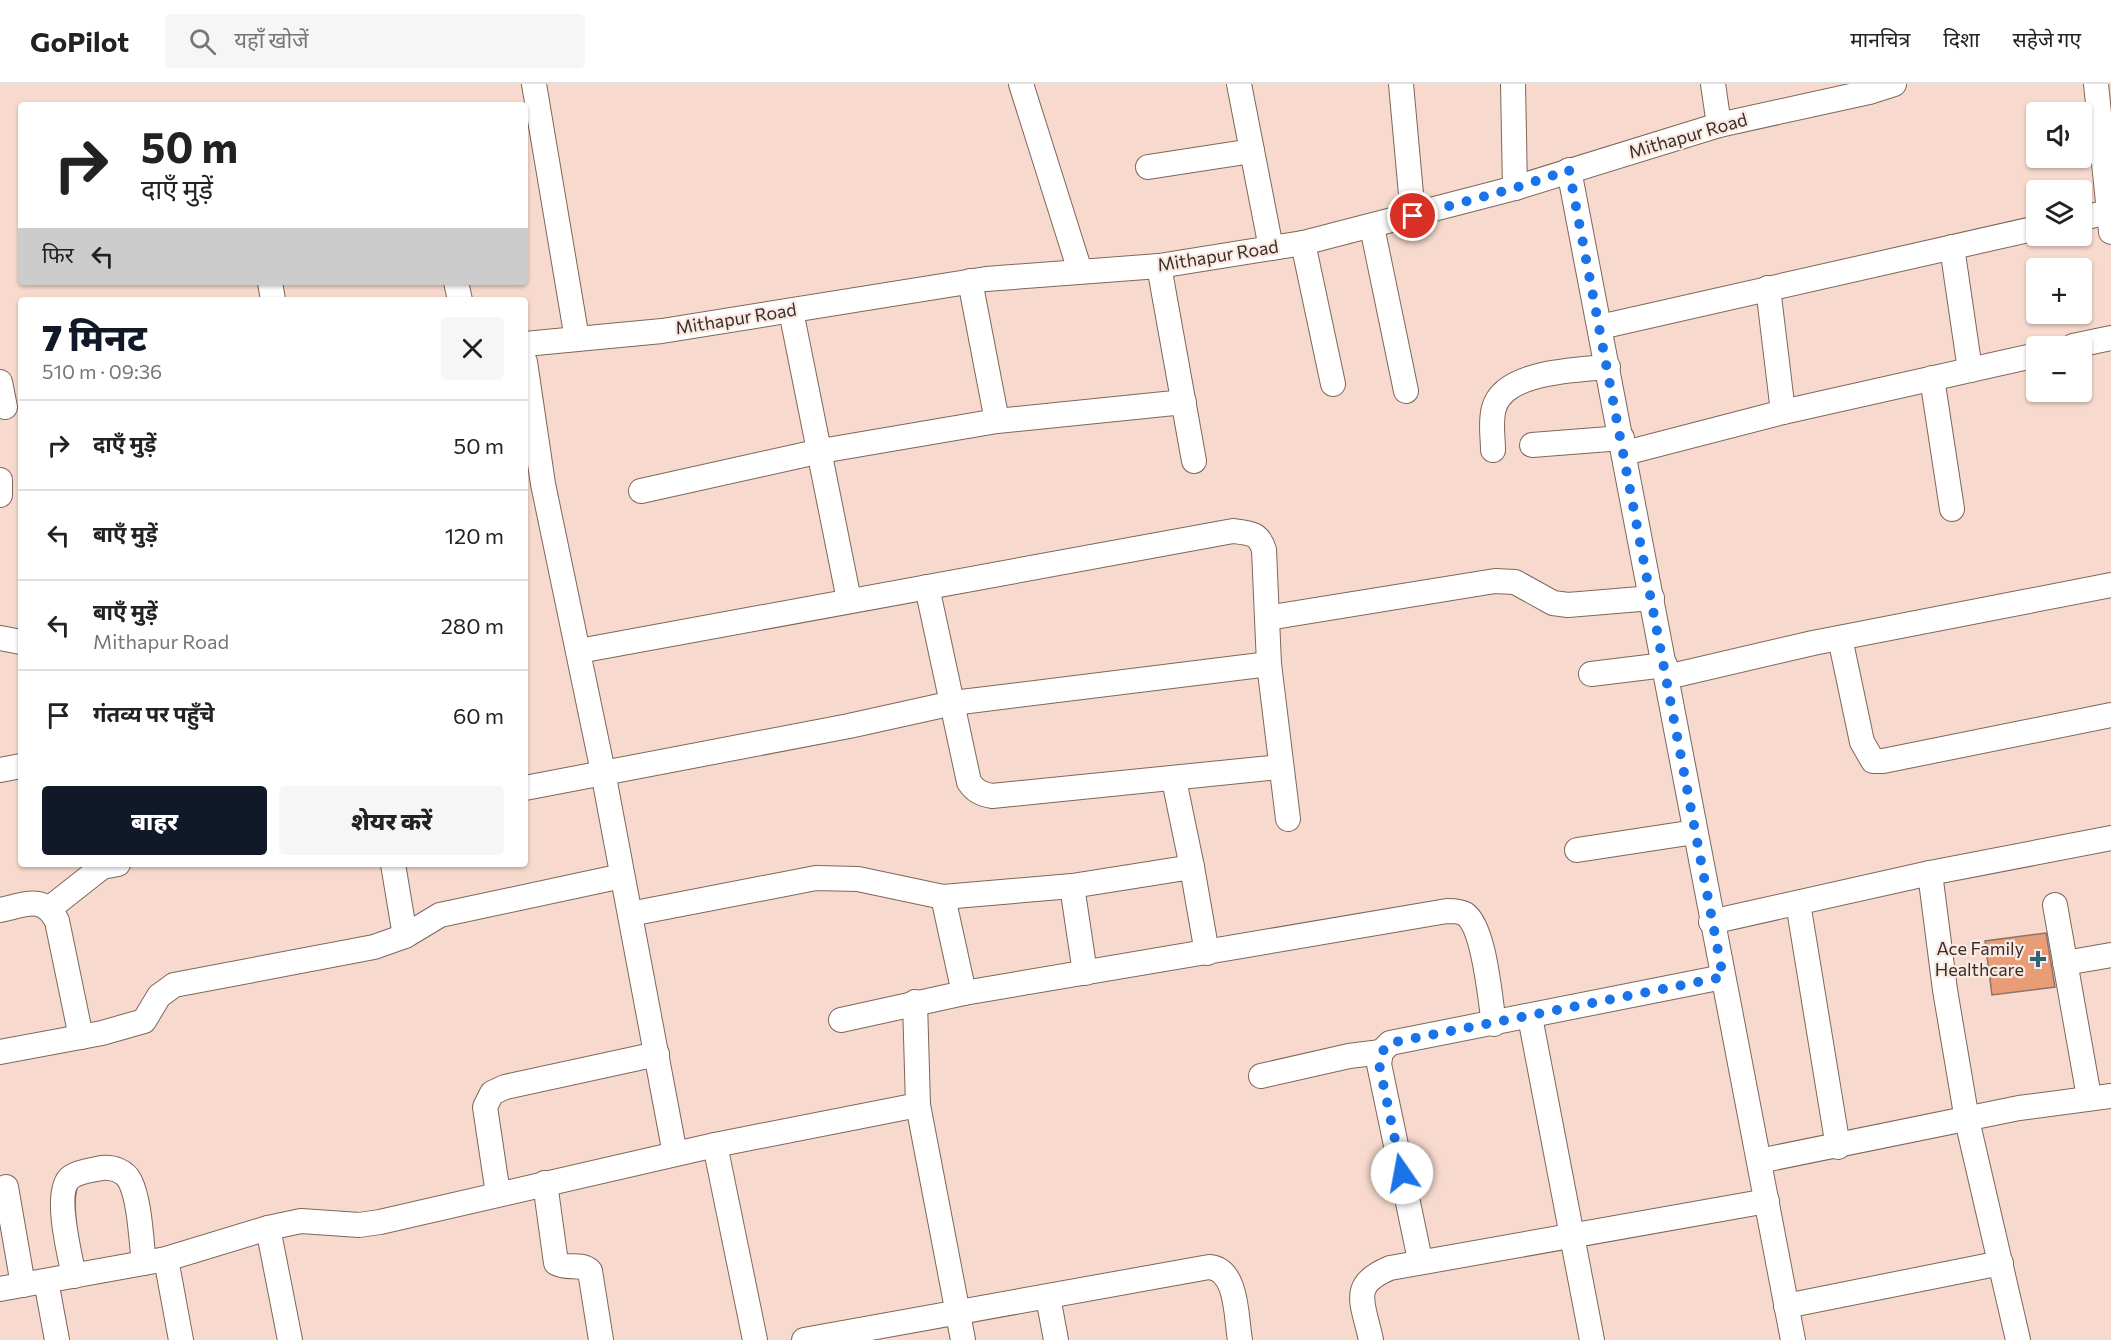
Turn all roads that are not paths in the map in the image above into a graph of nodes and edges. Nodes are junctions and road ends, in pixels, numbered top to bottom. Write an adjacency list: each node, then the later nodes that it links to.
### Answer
1 (534, 84): 29 (street)
2 (1021, 84): 23 (street)
3 (1239, 84): 10 (street)
4 (1401, 84): 14 (street)
5 (1513, 84): 13 (street)
6 (1713, 84): 9 (street)
7 (1894, 84): 9 (street, Mithapur Road)
8 (2096, 84): 16 (street)
9 (1719, 125): 12 (street, Mithapur Road)
10 (1252, 151): 11 (street); 21 (street)
11 (1148, 167)
12 (1569, 170): 13 (street, Mithapur Road); 27 (street)
13 (1515, 188): 14 (street, Mithapur Road)
14 (1413, 216): 17 (street, Mithapur Road)
15 (2092, 219): 16 (street)
16 (2110, 222)
17 (1372, 227): 19 (street, Mithapur Road); 38 (street)
18 (2026, 230): 20 (street)
19 (1303, 243): 21 (street, Mithapur Road); 37 (street)
20 (1952, 247): 25 (street); 34 (street)
21 (1271, 248): 22 (street, Mithapur Road)
22 (1159, 266): 23 (street, Mithapur Road); 39 (street)
23 (1080, 271): 24 (street, Mithapur Road)
24 (970, 281): 26 (street, Mithapur Road); 43 (street)
25 (1768, 288): 27 (street); 42 (street)
26 (791, 311): 29 (street, Mithapur Road); 47 (street)
27 (1600, 327): 33 (street)
28 (2111, 338): 30 (street)
29 (577, 339): 31 (street, Mithapur Road)
30 (2092, 342)
31 (528, 344)
32 (2026, 357): 34 (street)
33 (1608, 367): 45 (street); 46 (street)
34 (1970, 370): 35 (street)
35 (1932, 378): 42 (street); 53 (street)
36 (0, 382): 41 (street)
37 (1333, 384)
38 (1406, 392)
39 (1184, 402): 43 (street); 48 (street)
40 (528, 403): 50 (street)
41 (9, 407)
42 (1783, 412): 45 (street)
43 (997, 421): 47 (street)
44 (1532, 445): 45 (street)
45 (1623, 445): 56 (street)
46 (1493, 450)
47 (821, 452): 51 (street); 57 (street)
48 (1194, 461)
49 (0, 480): 52 (street)
50 (534, 486): 62 (street)
51 (641, 491)
52 (0, 495)
53 (1952, 509)
54 (2111, 585): 60 (street)
55 (927, 587): 57 (street); 58 (street); 66 (street)
56 (1652, 598): 58 (street); 64 (street)
57 (849, 600): 62 (street)
58 (1267, 618): 63 (street)
59 (0, 638): 61 (street)
60 (1840, 638): 64 (street); 67 (street)
61 (18, 641)
62 (579, 651): 71 (street)
63 (1269, 664): 66 (street); 69 (street)
64 (1666, 671): 65 (street); 75 (street)
65 (1591, 674)
66 (953, 703): 71 (street); 72 (street)
67 (2111, 715)
68 (18, 767): 70 (street)
69 (1280, 767): 72 (street); 74 (street)
70 (0, 770)
71 (603, 772): 73 (street); 82 (street)
72 (1174, 780): 80 (street)
73 (528, 787)
74 (1288, 819)
75 (1695, 832): 77 (street); 90 (street)
76 (2111, 838): 81 (street)
77 (1577, 850)
78 (102, 867): 87 (street)
79 (394, 867): 91 (street)
80 (1192, 867): 83 (street); 92 (street)
81 (1930, 873): 85 (street); 109 (street)
82 (622, 876): 89 (street); 91 (street)
83 (1072, 886): 84 (street); 95 (street)
84 (943, 897): 89 (street); 97 (street)
85 (1798, 903): 90 (street); 111 (street)
86 (2055, 905): 94 (street)
87 (50, 908): 88 (street); 102 (street)
88 (0, 910)
89 (630, 914): 105 (street)
90 (1711, 922): 96 (street)
91 (405, 936): 102 (street)
92 (1207, 953): 95 (street); 101 (street)
93 (2111, 955): 94 (street)
94 (2065, 963): 107 (street)
95 (1085, 973): 97 (street)
96 (1723, 977): 99 (street); 113 (street)
97 (964, 993): 98 (street)
98 (915, 1002): 100 (street); 108 (street)
99 (1530, 1017): 101 (street); 119 (street)
100 (841, 1020)
101 (1494, 1024): 104 (street)
102 (81, 1037): 103 (street)
103 (0, 1052)
104 (1382, 1052): 106 (street); 120 (street)
105 (657, 1054): 112 (street); 116 (street)
106 (1261, 1076)
107 (2100, 1096): 109 (street)
108 (918, 1105): 110 (street); 127 (street)
109 (1967, 1119): 111 (street); 122 (street)
110 (715, 1144): 112 (street); 133 (street)
111 (1838, 1147): 113 (street)
112 (675, 1154): 114 (street)
113 (1759, 1161): 117 (street)
114 (545, 1183): 116 (street); 132 (street)
115 (6, 1187): 124 (street)
116 (498, 1194): 118 (street)
117 (1767, 1201): 119 (street); 126 (street)
118 (268, 1228): 121 (street); 131 (street)
119 (1571, 1234): 120 (street); 139 (street)
120 (1420, 1260): 138 (street)
121 (155, 1261): 123 (street); 123 (street); 130 (street)
122 (2001, 1263): 126 (street); 141 (street)
123 (74, 1276): 124 (street)
124 (23, 1285): 129 (street)
125 (1048, 1297): 127 (street); 136 (street); 137 (street)
126 (1786, 1306): 140 (street)
127 (957, 1314): 128 (street); 135 (street)
128 (880, 1334): 134 (street)
129 (57, 1340)
130 (181, 1340)
131 (290, 1340)
132 (601, 1340)
133 (755, 1340)
134 (804, 1340)
135 (963, 1340)
136 (1056, 1340)
137 (1240, 1340)
138 (1371, 1340)
139 (1592, 1340)
140 (1793, 1340)
141 (2018, 1340)

